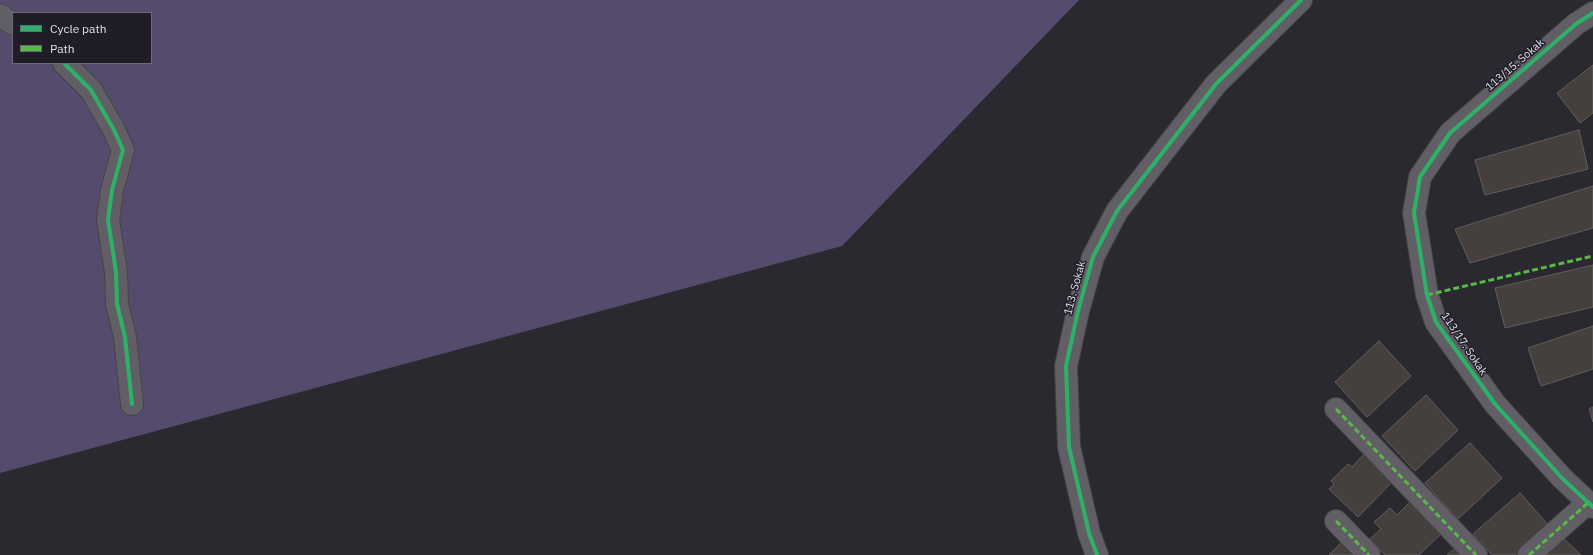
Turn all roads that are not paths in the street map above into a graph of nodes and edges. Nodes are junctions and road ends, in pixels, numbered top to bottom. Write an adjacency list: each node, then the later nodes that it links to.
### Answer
1 (1301, 0): 11 (street, 113. Sokak)
2 (1593, 13): 6 (street, 113/15. Sokak)
3 (0, 15): 4 (street)
4 (12, 23)
5 (65, 64): 7 (street)
6 (1450, 133): 9 (street, 113/17. Sokak)
7 (132, 404)
8 (1336, 409): 13 (street)
9 (1591, 505): 14 (street)
10 (1336, 521): 12 (street)
11 (1097, 555)
12 (1369, 555)
13 (1476, 555)
14 (1529, 555)

